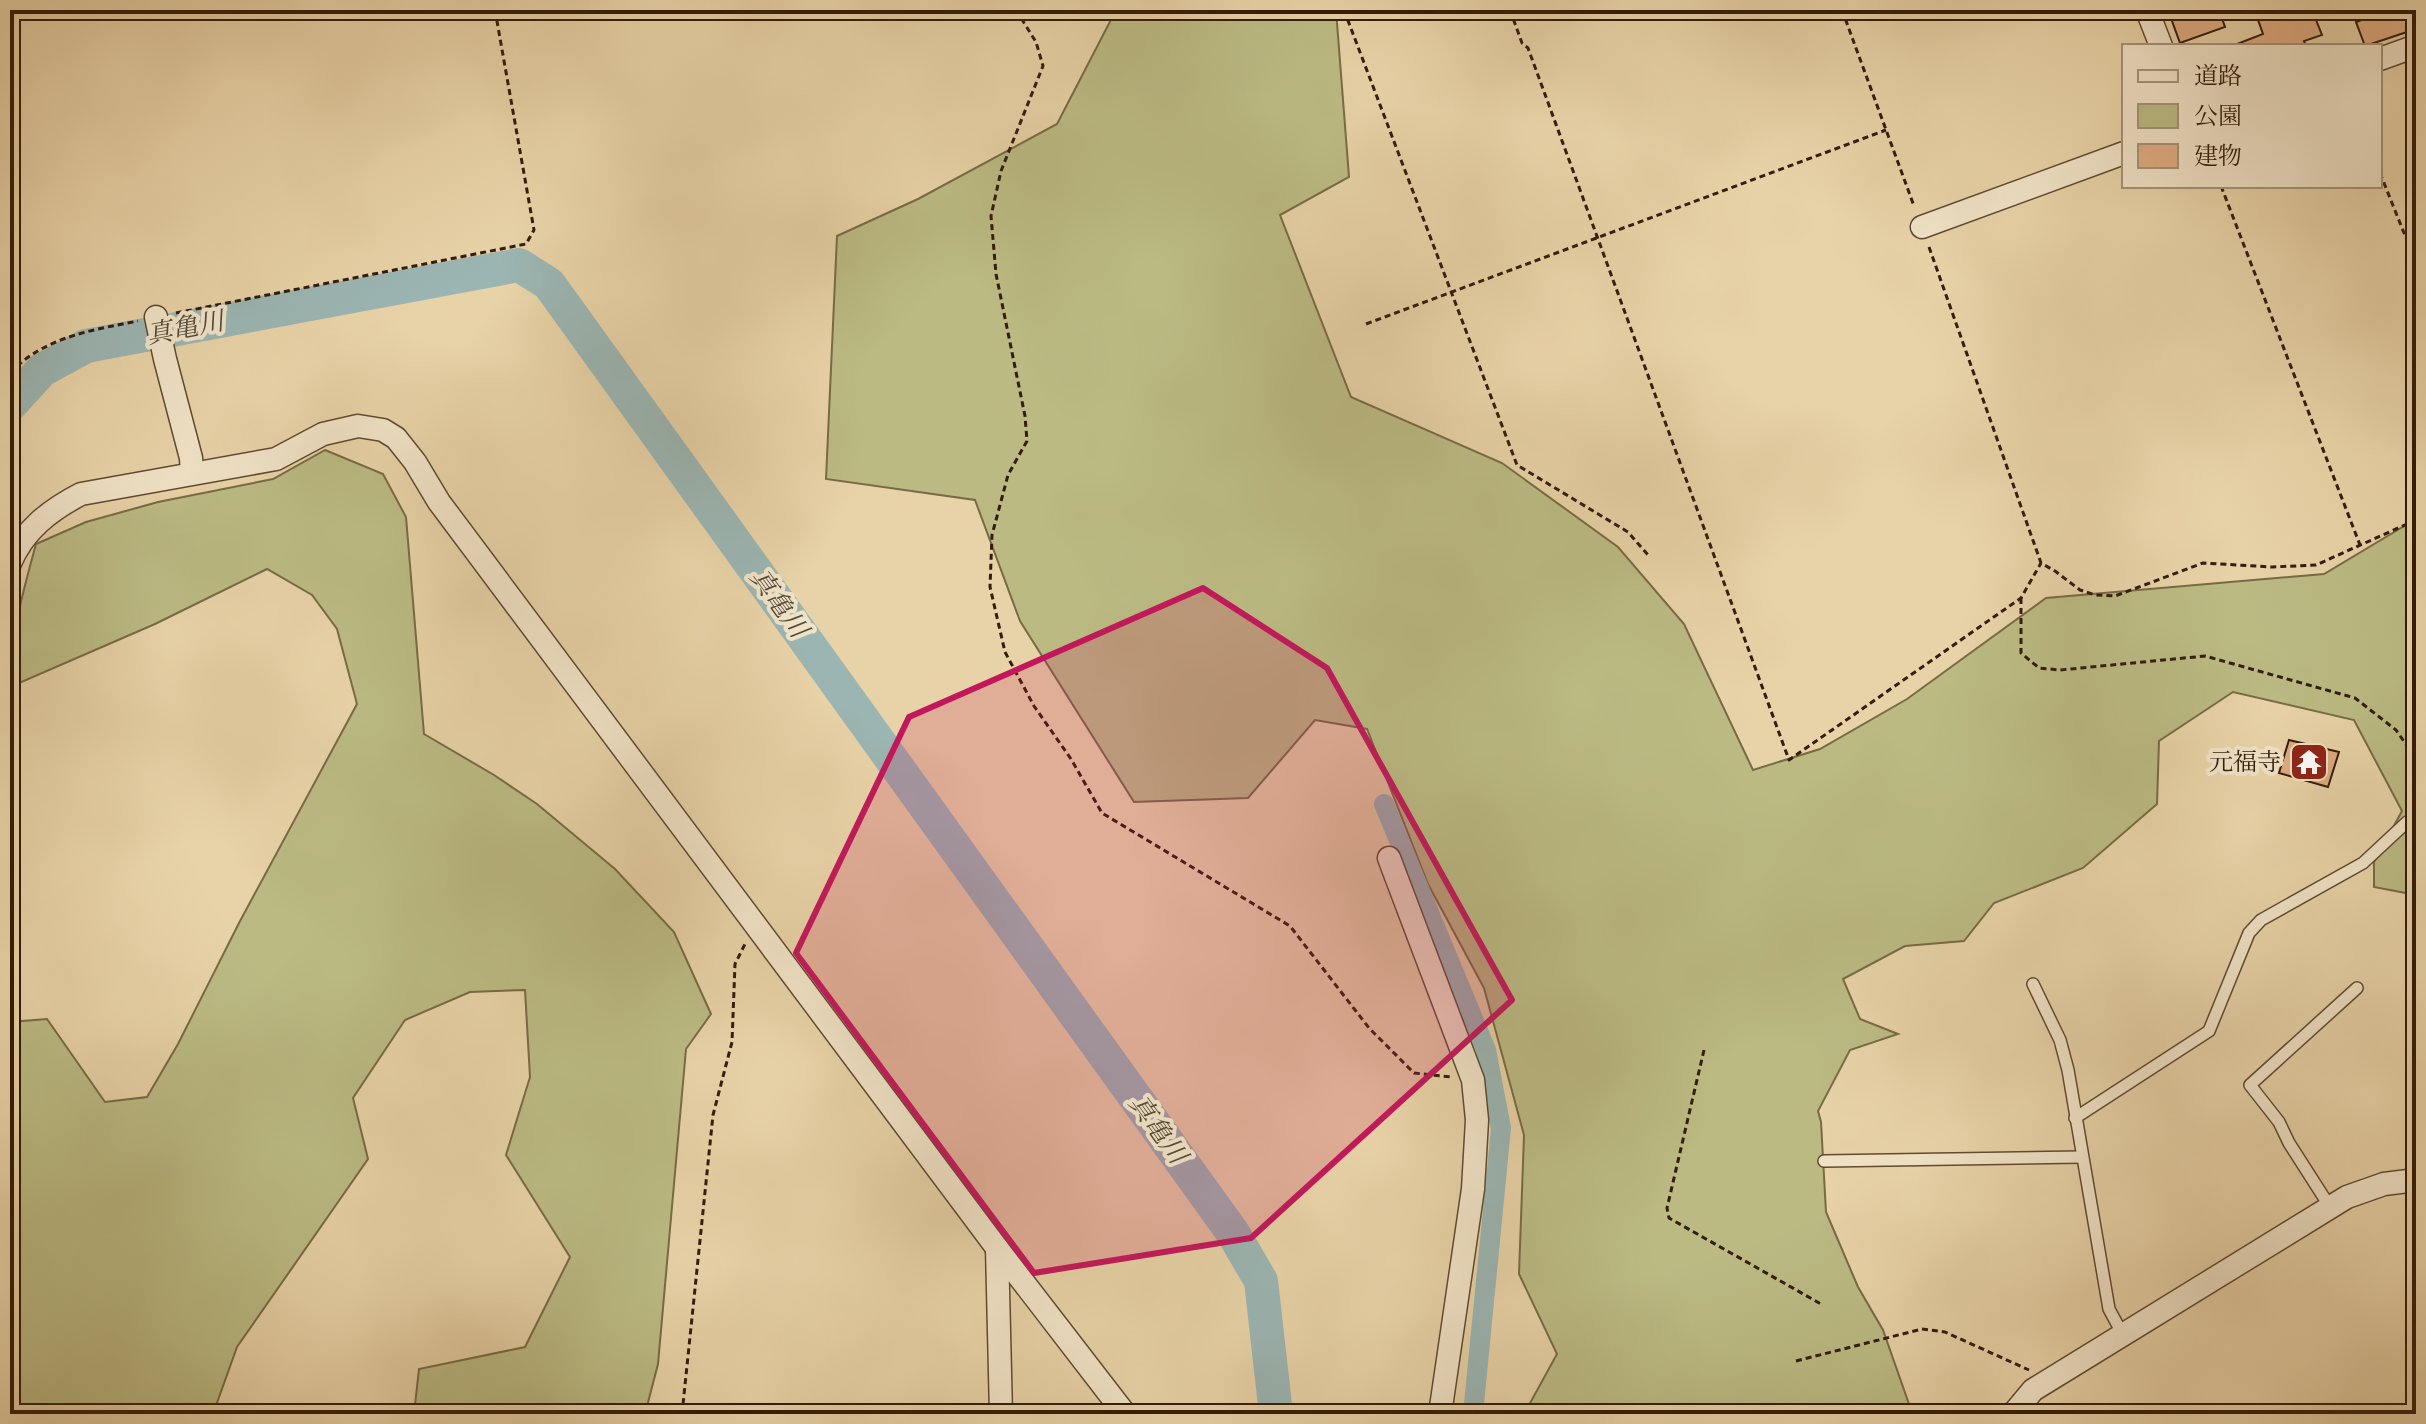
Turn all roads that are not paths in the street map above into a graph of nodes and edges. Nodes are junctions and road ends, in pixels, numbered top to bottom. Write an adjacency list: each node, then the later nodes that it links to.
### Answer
1 (2147, 10): 2 (street)
2 (2160, 44)
3 (2416, 46): 4 (street)
4 (2382, 58)
5 (2122, 154): 6 (street)
6 (1922, 227)
7 (156, 317): 8 (street)
8 (192, 473): 9 (street); 19 (street)
9 (10, 563)
10 (2407, 822): 14 (lane)
11 (1389, 858): 23 (street)
12 (2033, 984): 14 (lane)
13 (2357, 988): 18 (lane)
14 (2075, 1118): 15 (lane)
15 (2082, 1157): 16 (lane); 20 (lane)
16 (1824, 1161)
17 (2416, 1180): 18 (street)
18 (2330, 1207): 20 (street)
19 (997, 1248): 21 (street); 22 (street)
20 (2123, 1335): 24 (street)
21 (1001, 1414)
22 (1125, 1414)
23 (1440, 1414)
24 (2013, 1414)

